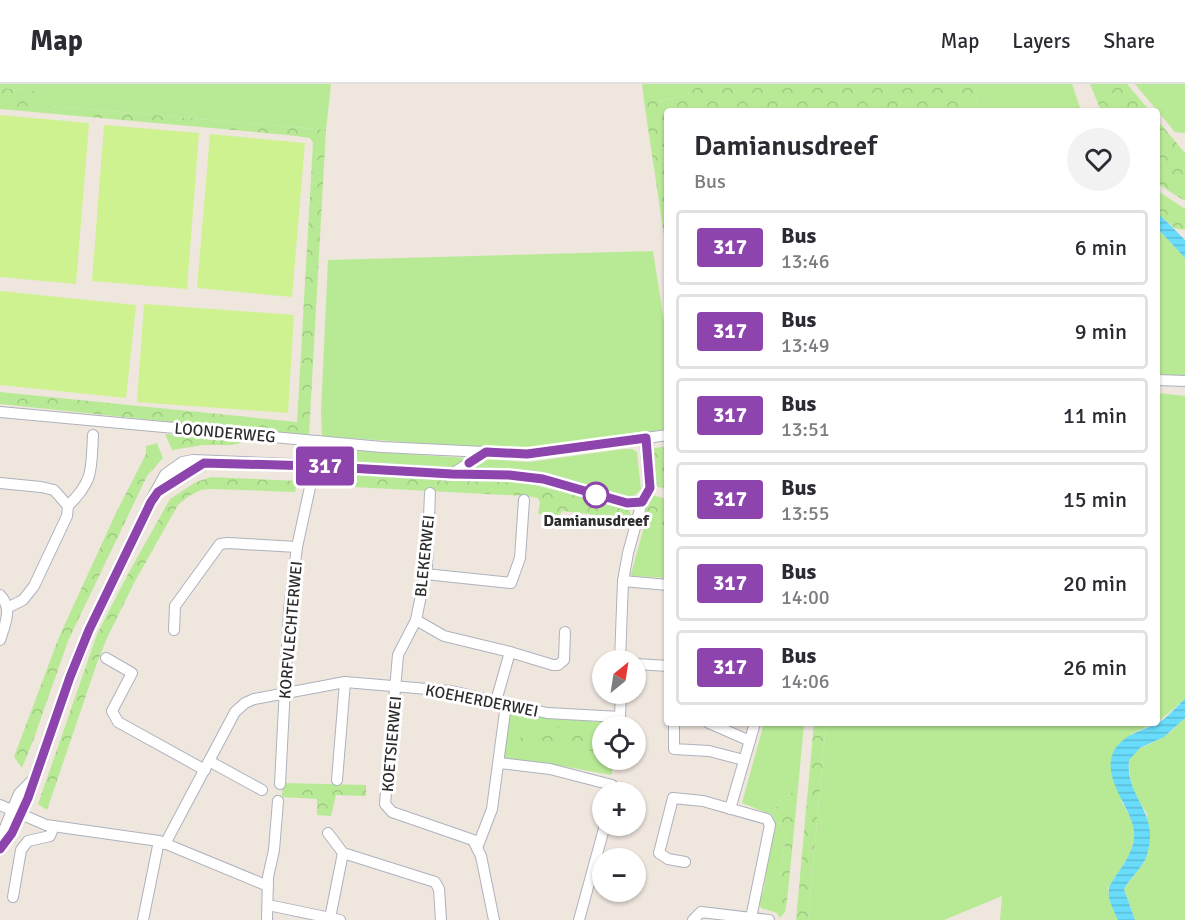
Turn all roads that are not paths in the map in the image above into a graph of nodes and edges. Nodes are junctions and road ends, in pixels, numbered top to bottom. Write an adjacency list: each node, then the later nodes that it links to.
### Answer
1 (1160, 380): 2 (street)
2 (1185, 381)
3 (0, 412): 7 (street, LOONDERWEG)
4 (93, 435): 15 (street)
5 (664, 436): 6 (street, LOONDERWEG)
6 (646, 438): 8 (street, LOONDERWEG); 14 (street)
7 (318, 441): 8 (street, LOONDERWEG); 9 (street, KORFVLECHTERWEI)
8 (486, 452): 10 (street)
9 (313, 472): 10 (street); 16 (street, KORFVLECHTERWEI); 50 (street)
10 (452, 474): 14 (street)
11 (0, 483): 15 (street)
12 (430, 493): 17 (street, BLEKERWEI)
13 (524, 500): 17 (street)
14 (642, 502): 18 (street)
15 (68, 506): 21 (street)
16 (297, 547): 23 (street); 33 (street, KORFVLECHTERWEI)
17 (425, 574): 22 (street, BLEKERWEI)
18 (623, 581): 19 (street); 26 (street)
19 (664, 585)
20 (0, 595): 21 (street)
21 (7, 608): 25 (street)
22 (416, 620): 27 (street); 32 (street, BLEKERWEI)
23 (174, 630)
24 (565, 632): 27 (street)
25 (0, 638)
26 (620, 650)
27 (510, 652): 34 (street)
28 (106, 658): 42 (street)
29 (646, 665): 30 (street)
30 (664, 666)
31 (345, 682): 32 (street, KOEHERDERWEI); 33 (street, KOEHERDERWEI); 43 (street)
32 (396, 685): 34 (street, KOEHERDERWEI); 56 (street, KOETSIERWEI)
33 (285, 692): 42 (street, KOEHERDERWEI); 45 (street, KORFVLECHTERWEI)
34 (501, 702): 35 (street, KOEHERDERWEI); 41 (street)
35 (621, 704)
36 (674, 726): 40 (street)
37 (716, 726): 39 (street)
38 (754, 726): 39 (street)
39 (750, 741): 40 (street)
40 (744, 760): 49 (street)
41 (499, 763): 44 (street); 56 (street)
42 (207, 766): 46 (street); 54 (street, KOEHERDERWEI)
43 (337, 780)
44 (592, 782)
45 (280, 784)
46 (262, 790)
47 (278, 801): 60 (street)
48 (0, 805): 50 (street)
49 (730, 809): 59 (street); 63 (street)
50 (16, 813): 51 (street); 55 (street); 57 (street)
51 (54, 826): 54 (street); 61 (street)
52 (328, 833): 58 (street)
53 (602, 836): 69 (street)
54 (162, 842): 60 (street); 65 (street, KOEHERDERWEI)
55 (0, 843)
56 (477, 848): 68 (street)
57 (0, 849)
58 (343, 853): 64 (street); 67 (street)
59 (685, 862)
60 (268, 886): 62 (street)
61 (13, 897)
62 (268, 905): 64 (street); 66 (street)
63 (751, 918): 70 (street); 71 (street)
64 (335, 919)
65 (143, 920)
66 (267, 920)
67 (441, 920)
68 (494, 920)
69 (579, 920)
70 (693, 920)
71 (769, 920)

